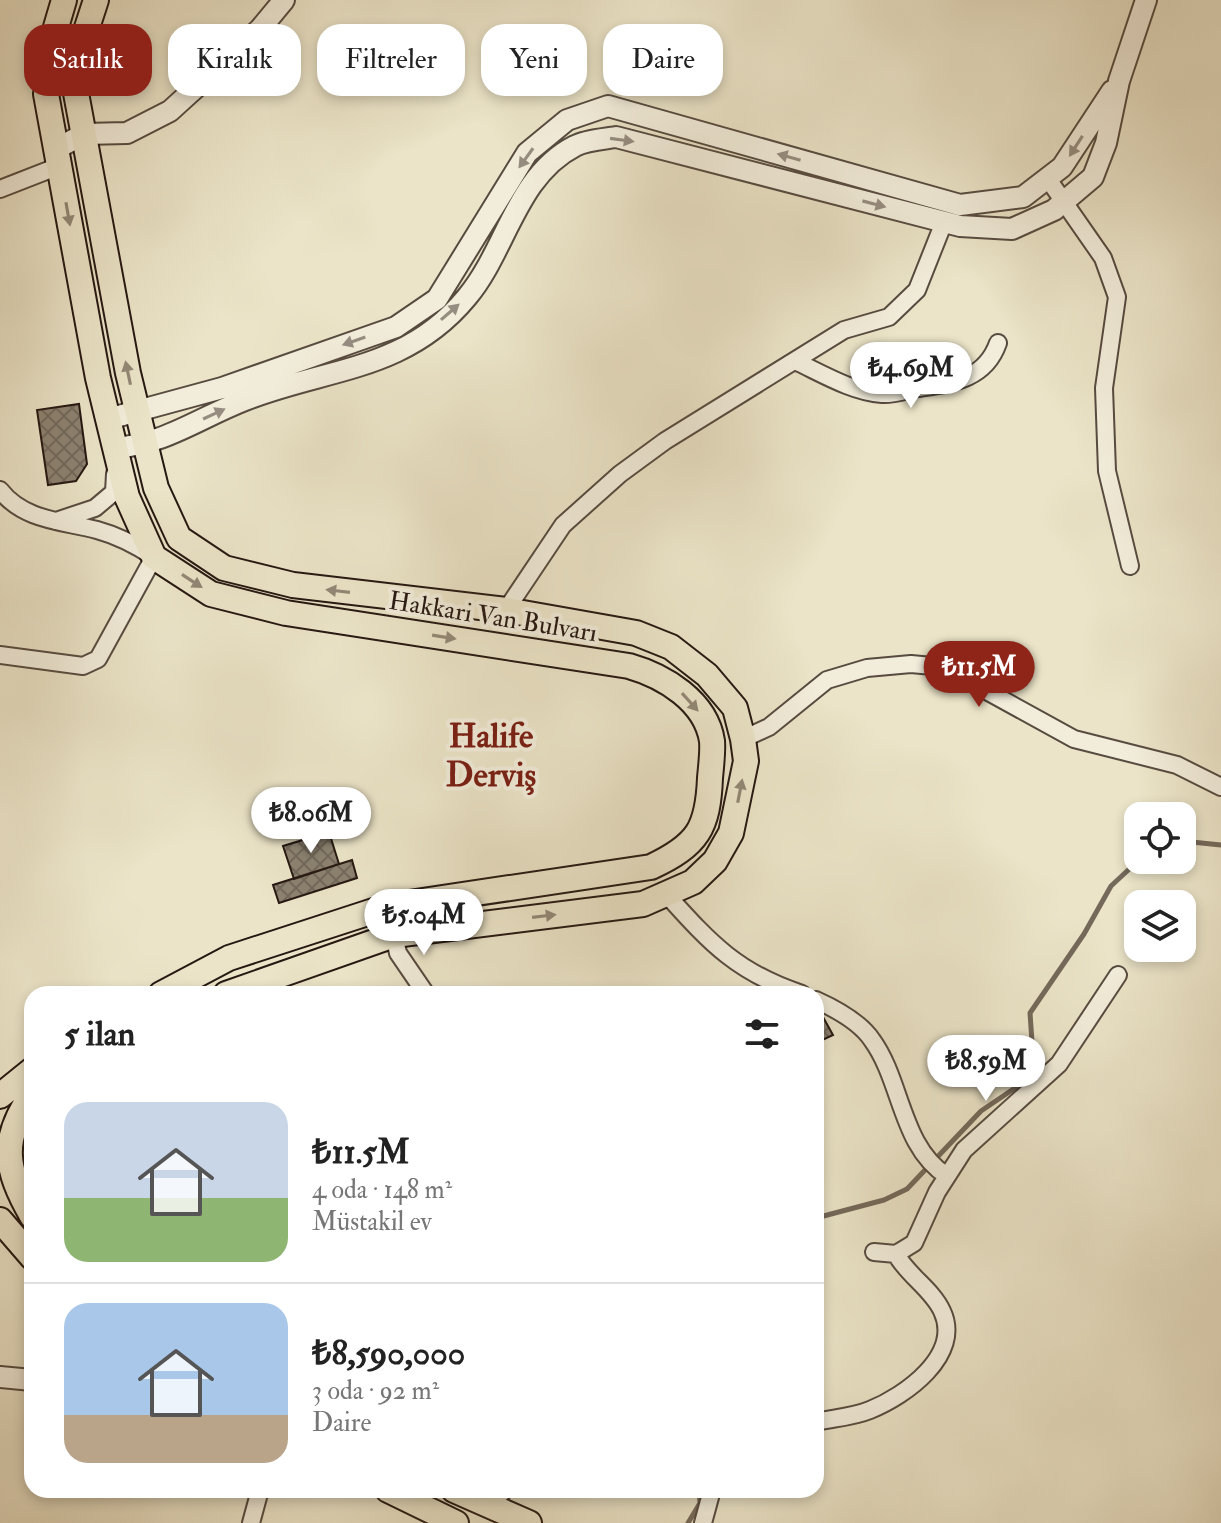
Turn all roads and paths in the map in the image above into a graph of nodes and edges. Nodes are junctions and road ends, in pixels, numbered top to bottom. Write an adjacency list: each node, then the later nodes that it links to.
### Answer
1 (64, 0): 7 (main road)
2 (96, 0): 6 (main road, Hakkari Van Bulvarı)
3 (284, 0): 6 (street)
4 (1146, 0): 5 (street)
5 (1119, 81): 8 (street, one-way to 8); 10 (street)
6 (84, 134): 7 (street); 14 (main road, Hakkari Van Bulvarı, one-way to 6)
7 (58, 158): 9 (street); 15 (main road, one-way to 15)
8 (1048, 179): 10 (street); 14 (street, one-way to 14)
9 (0, 189)
10 (1066, 200): 11 (street); 21 (street)
11 (944, 222): 13 (street); 16 (street, one-way to 11)
12 (998, 343): 13 (street)
13 (795, 361): 22 (street)
14 (137, 409): 15 (street); 16 (main road, Hakkari Van Bulvarı)
15 (108, 419): 17 (main road)
16 (145, 445): 17 (street); 22 (main road, Hakkari Van Bulvarı, one-way to 16)
17 (115, 448): 19 (street); 20 (main road)
18 (0, 490): 19 (street)
19 (52, 522): 20 (street)
20 (154, 557): 23 (street); 29 (main road, Hakkari Van Bulvarı, one-way to 29)
21 (1130, 566)
22 (506, 610): 24 (main road, Hakkari Van Bulvarı)
23 (0, 655)
24 (743, 739): 25 (street); 26 (main road, Hakkari Van Bulvarı, one-way to 24)
25 (1221, 787)
26 (667, 895): 27 (main road, Hakkari Van Bulvarı, one-way to 26); 32 (street)
27 (394, 935): 30 (main road, Hakkari Van Bulvarı); 31 (street)
28 (1118, 975): 38 (street)
29 (176, 986)
30 (249, 986)
31 (421, 986)
32 (780, 986)
33 (824, 1005): 38 (street)
34 (24, 1076): 35 (main road)
35 (0, 1096)
36 (24, 1108): 37 (main road)
37 (4, 1152): 39 (main road)
38 (938, 1169): 43 (street)
39 (24, 1199)
40 (0, 1220): 41 (main road)
41 (24, 1248)
42 (874, 1252): 43 (street)
43 (896, 1254): 46 (street)
44 (0, 1377): 45 (street)
45 (24, 1379)
46 (824, 1421)
47 (258, 1498): 51 (street)
48 (404, 1498): 52 (main road)
49 (496, 1498): 53 (main road)
50 (710, 1498): 54 (street)
51 (251, 1523)
52 (456, 1523)
53 (529, 1523)
54 (703, 1523)

